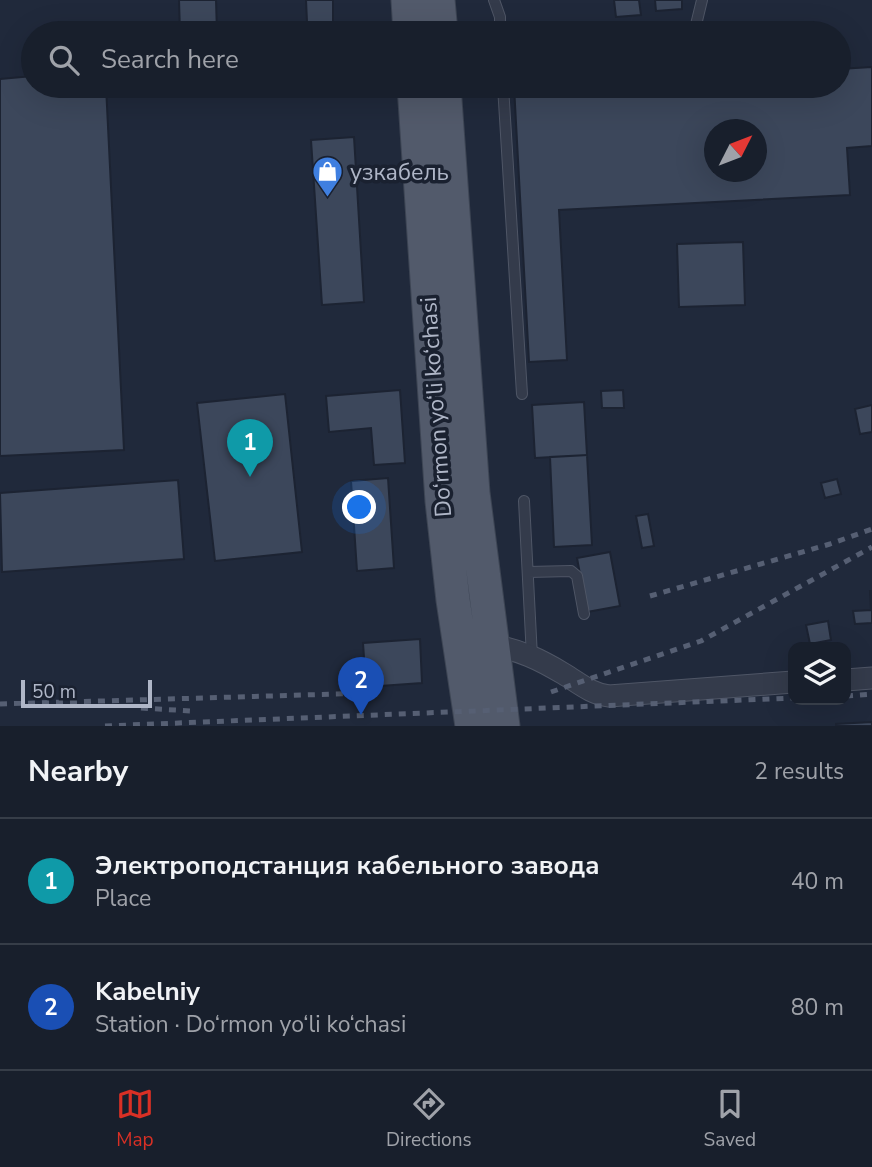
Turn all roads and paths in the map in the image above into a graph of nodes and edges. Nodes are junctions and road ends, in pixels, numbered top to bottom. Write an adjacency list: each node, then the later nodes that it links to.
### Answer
1 (408, 0): 5 (main road)
2 (438, 0): 6 (main road)
3 (494, 0): 7 (lane)
4 (702, 0): 8 (lane)
5 (409, 21)
6 (439, 21)
7 (499, 21)
8 (697, 21)
9 (415, 98): 21 (main road, Do‘rmon yo‘li ko‘chasi)
10 (445, 98): 16 (main road, Do‘rmon yo‘li ko‘chasi)
11 (504, 98): 12 (lane)
12 (522, 394)
13 (524, 501): 14 (lane)
14 (528, 572): 15 (lane); 17 (lane)
15 (584, 614)
16 (491, 645): 17 (street); 22 (main road, Do‘rmon yo‘li ko‘chasi)
17 (532, 657): 20 (street)
18 (872, 678): 19 (street)
19 (851, 680)
20 (788, 682)
21 (471, 726)
22 (503, 726)

